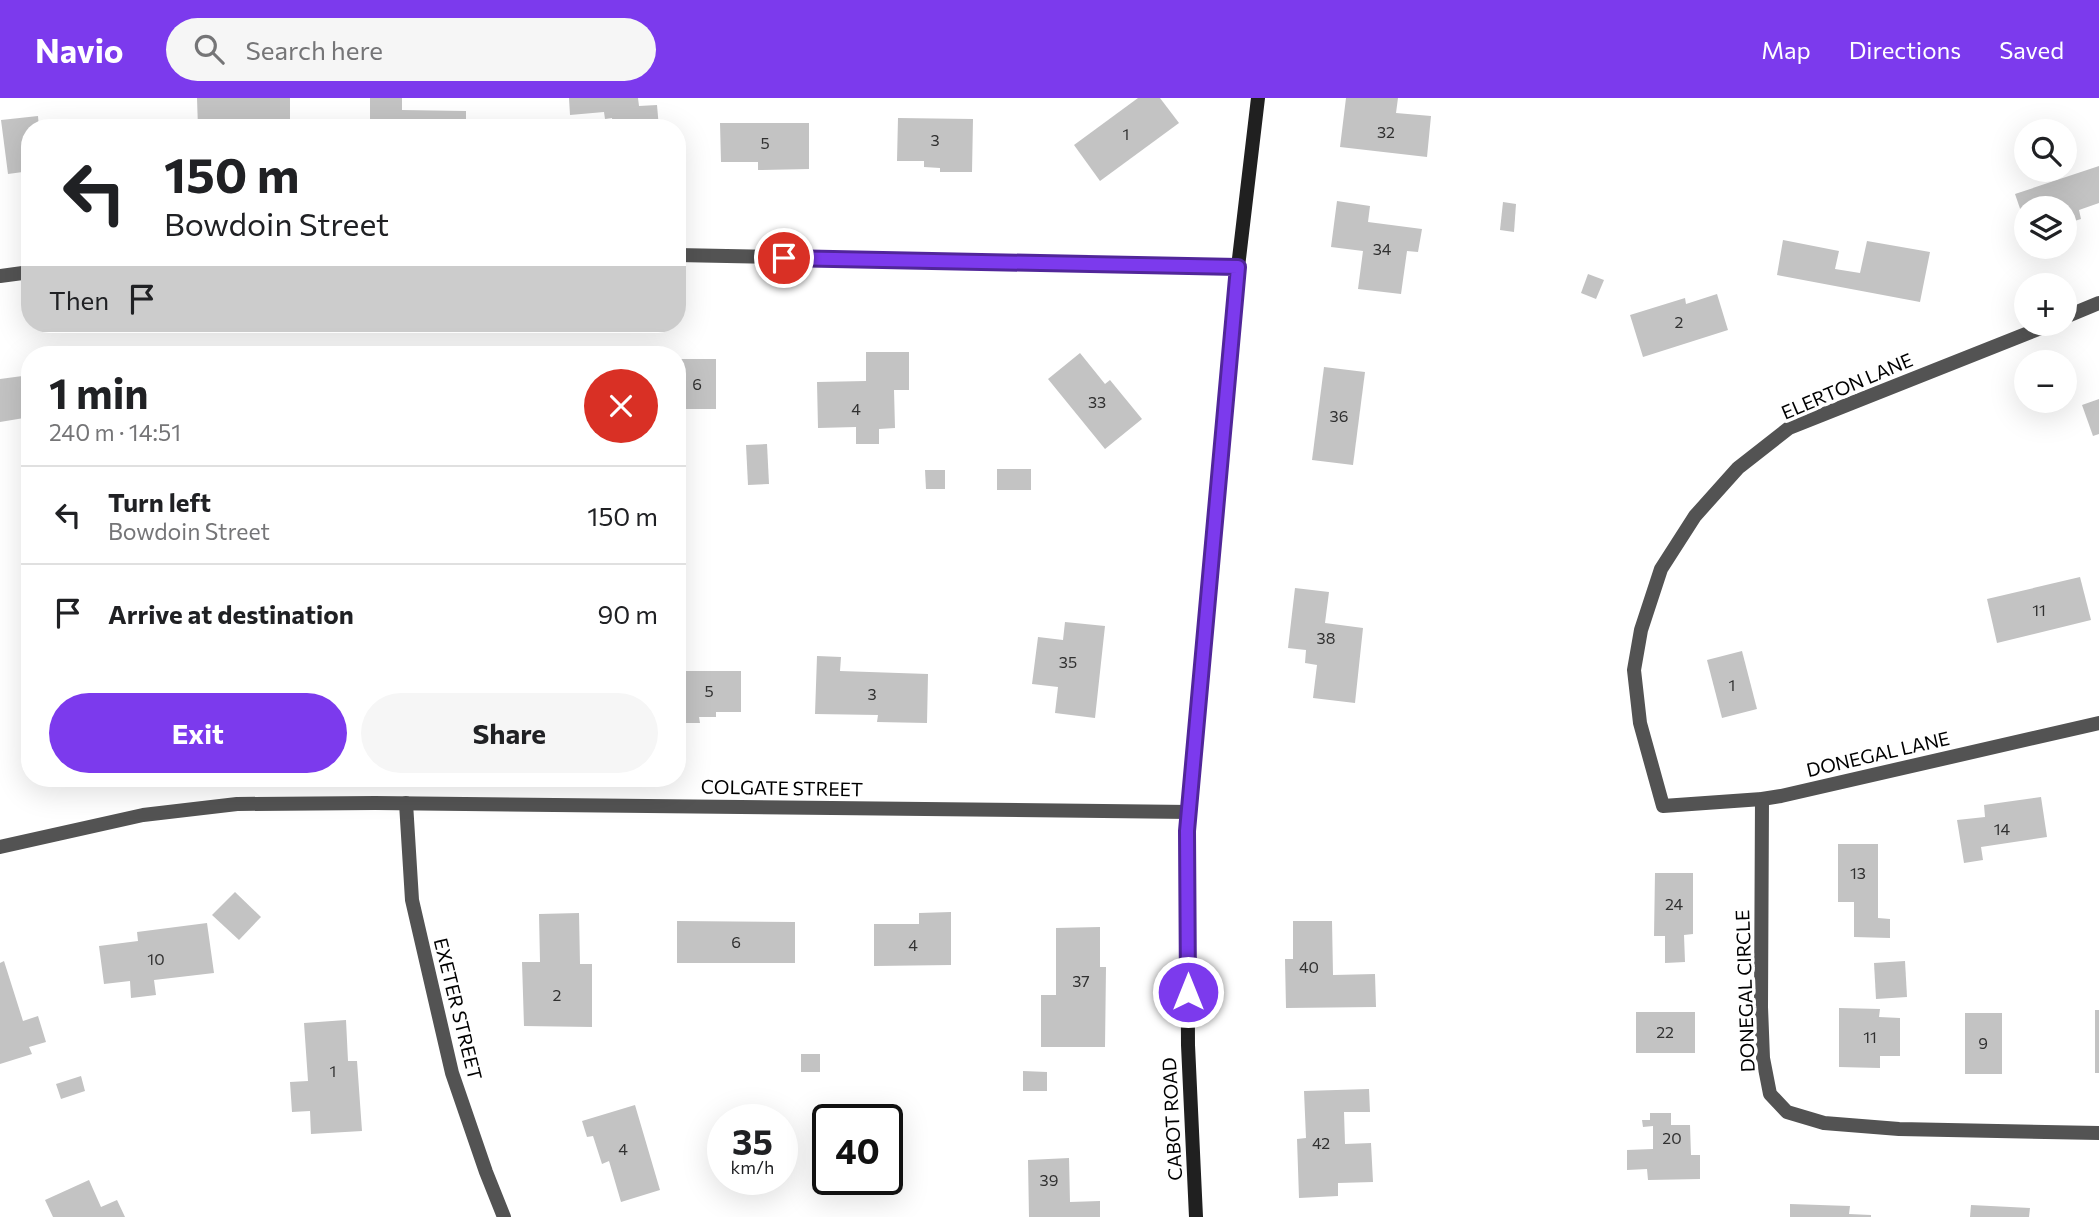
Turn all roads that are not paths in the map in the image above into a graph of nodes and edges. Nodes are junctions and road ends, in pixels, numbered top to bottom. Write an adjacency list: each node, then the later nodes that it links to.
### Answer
1 (1258, 98): 3 (street, CABOT ROAD)
2 (686, 256): 3 (street)
3 (1238, 267): 13 (street, CABOT ROAD)
4 (21, 273): 5 (street)
5 (0, 276)
6 (2099, 303): 7 (street)
7 (2077, 312)
8 (2021, 336): 12 (street, ELERTON LANE)
9 (2099, 723): 10 (street, DONEGAL LANE)
10 (1762, 799): 12 (street, DONEGAL LANE); 15 (street, DONEGAL CIRCLE)
11 (406, 803): 13 (street, COLGATE STREET); 14 (street, COLGATE STREET); 16 (street, EXETER STREET)
12 (1663, 806)
13 (1190, 812): 17 (street, CABOT ROAD)
14 (0, 847)
15 (2099, 1133)
16 (504, 1217)
17 (1196, 1217)

